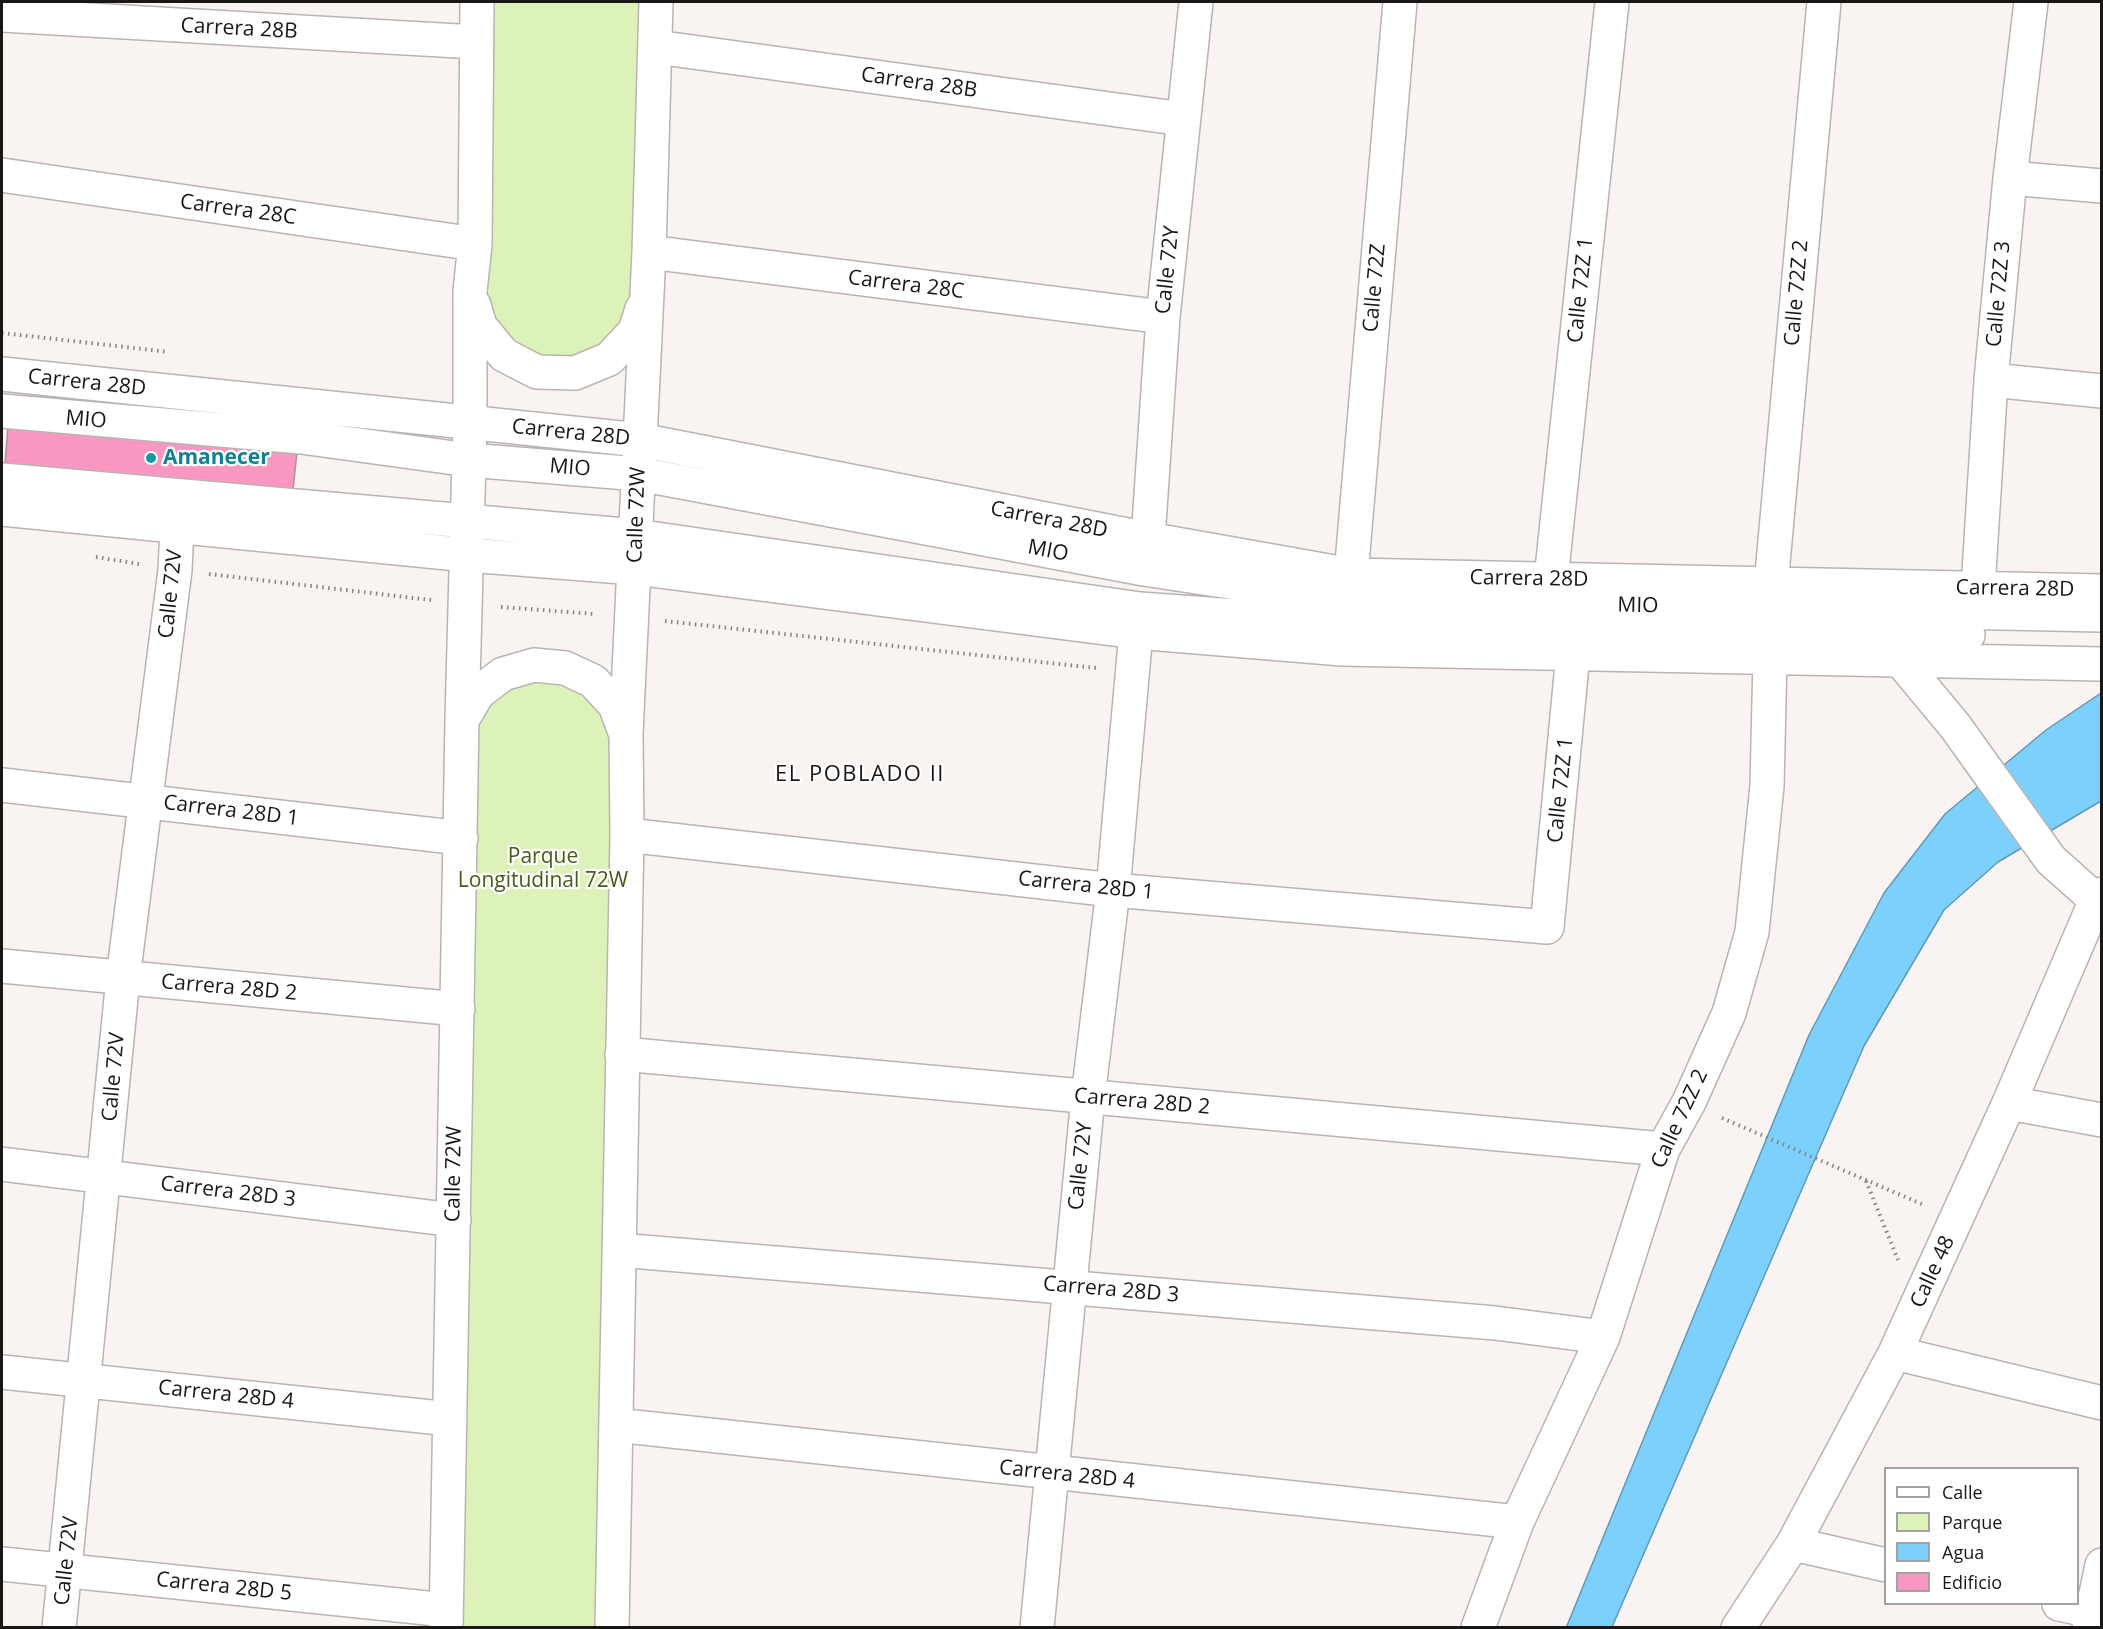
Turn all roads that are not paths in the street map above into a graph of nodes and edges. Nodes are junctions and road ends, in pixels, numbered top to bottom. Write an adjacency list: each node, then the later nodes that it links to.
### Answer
1 (477, 2): 9 (street, Calle 72W)
2 (656, 2): 10 (street, Calle 72W)
3 (1196, 2): 11 (street, Calle 72Y)
4 (1400, 2): 35 (street, Calle 72Z)
5 (1611, 2): 36 (street, Calle 72Z 1)
6 (1824, 2): 37 (street, Calle 72Z 2)
7 (2031, 2): 13 (street, Calle 72Z 3)
8 (2, 15): 9 (street, Carrera 28B)
9 (476, 42): 15 (street, Calle 72W)
10 (656, 47): 11 (street, Carrera 28B); 16 (street, Calle 72W)
11 (1183, 119): 19 (street, Calle 72Y)
12 (2, 175): 15 (street, Carrera 28C)
13 (2010, 178): 14 (street); 21 (street, Calle 72Z 3)
14 (2102, 186)
15 (475, 244): 17 (street, Calle 72W)
16 (649, 252): 18 (street, Calle 72W); 19 (street, Carrera 28C)
17 (470, 291): 18 (street, Calle 72W); 24 (street, Calle 72W)
18 (647, 296): 25 (street, Calle 72W)
19 (1163, 317): 32 (street, Calle 72Y)
20 (2, 374): 24 (street, Carrera 28D)
21 (1991, 380): 22 (street); 38 (street, Calle 72Z 3)
22 (2102, 391)
23 (2, 411): 26 (street, MIO)
24 (470, 422): 25 (street, Carrera 28D); 26 (street, Calle 72W)
25 (640, 440): 27 (street, Calle 72W); 32 (street, Carrera 28D)
26 (469, 460): 27 (street, MIO); 30 (street, Calle 72W)
27 (639, 474): 33 (street, Calle 72W); 39 (street, MIO)
28 (2, 480): 30 (street, MIO)
29 (2, 509): 31 (street)
30 (468, 522): 33 (street, MIO); 34 (street, Calle 72W)
31 (177, 527): 34 (street); 48 (street, Calle 72V)
32 (1148, 539): 35 (street, Carrera 28D)
33 (635, 552): 34 (street); 39 (street, MIO); 40 (street); 46 (street, Calle 72W)
34 (468, 555): 45 (street, Calle 72W)
35 (1351, 575): 36 (street, Carrera 28D)
36 (1551, 579): 37 (street, Carrera 28D)
37 (1771, 585): 38 (street, Carrera 28D)
38 (1977, 588): 39 (street, Carrera 28D)
39 (2098, 614)
40 (1136, 633): 41 (street); 51 (street, Calle 72Y)
41 (1573, 654): 42 (street); 53 (street, Calle 72Z 1)
42 (1770, 658): 43 (street); 61 (street, Calle 72Z 2)
43 (1901, 661): 44 (street); 52 (street)
44 (2102, 664)
45 (462, 720): 46 (street, Calle 72W); 50 (street, Calle 72W)
46 (626, 734): 49 (street, Calle 72W)
47 (2, 785): 48 (street, Carrera 28D 1)
48 (146, 801): 50 (street, Carrera 28D 1); 55 (street, Calle 72V)
49 (627, 835): 51 (street, Carrera 28D 1); 57 (street, Calle 72W)
50 (461, 838): 56 (street, Calle 72W)
51 (1113, 890): 53 (street, Carrera 28D 1); 58 (street, Calle 72Y)
52 (2099, 897): 59 (street, Calle 48)
53 (1547, 927)
54 (2, 966): 55 (street, Carrera 28D 2)
55 (123, 978): 56 (street, Carrera 28D 2); 63 (street, Calle 72V)
56 (458, 1009): 64 (street, Calle 72W)
57 (622, 1054): 58 (street, Carrera 28D 2); 65 (street, Calle 72W)
58 (1088, 1097): 61 (street, Carrera 28D 2); 66 (street, Calle 72Y)
59 (2009, 1103): 60 (street); 68 (street, Calle 48)
60 (2102, 1120)
61 (1663, 1149): 67 (street, Calle 72Z 2)
62 (2, 1164): 63 (street, Carrera 28D 3)
63 (104, 1176): 64 (street, Carrera 28D 3); 70 (street, Calle 72V)
64 (454, 1220): 72 (street, Calle 72W)
65 (619, 1250): 66 (street, Carrera 28D 3); 73 (street, Calle 72W)
66 (1070, 1286): 67 (street, Carrera 28D 3); 74 (street, Calle 72Y)
67 (1602, 1337): 75 (street, Calle 72Z 2)
68 (1895, 1353): 71 (street); 76 (street, Calle 48)
69 (2, 1372): 70 (street, Carrera 28D 4)
70 (85, 1380): 72 (street, Carrera 28D 4); 80 (street, Calle 72V)
71 (2102, 1403)
72 (450, 1419): 82 (street, Calle 72W)
73 (616, 1425): 74 (street, Carrera 28D 4); 85 (street, Calle 72W)
74 (1051, 1474): 75 (street, Carrera 28D 4); 86 (street, Calle 72Y)
75 (1517, 1522): 87 (street, Calle 72Z 2)
76 (1793, 1544): 78 (street); 88 (street, Calle 48)
77 (2, 1564): 80 (street, Carrera 28D 5)
78 (1884, 1565)
79 (2102, 1565): 83 (street)
80 (66, 1571): 82 (street, Carrera 28D 5); 84 (street, Calle 72V)
81 (2061, 1605): 83 (street)
82 (446, 1619)
83 (2090, 1619)
84 (59, 1628)
85 (612, 1628)
86 (1036, 1628)
87 (1478, 1628)
88 (1738, 1628)

